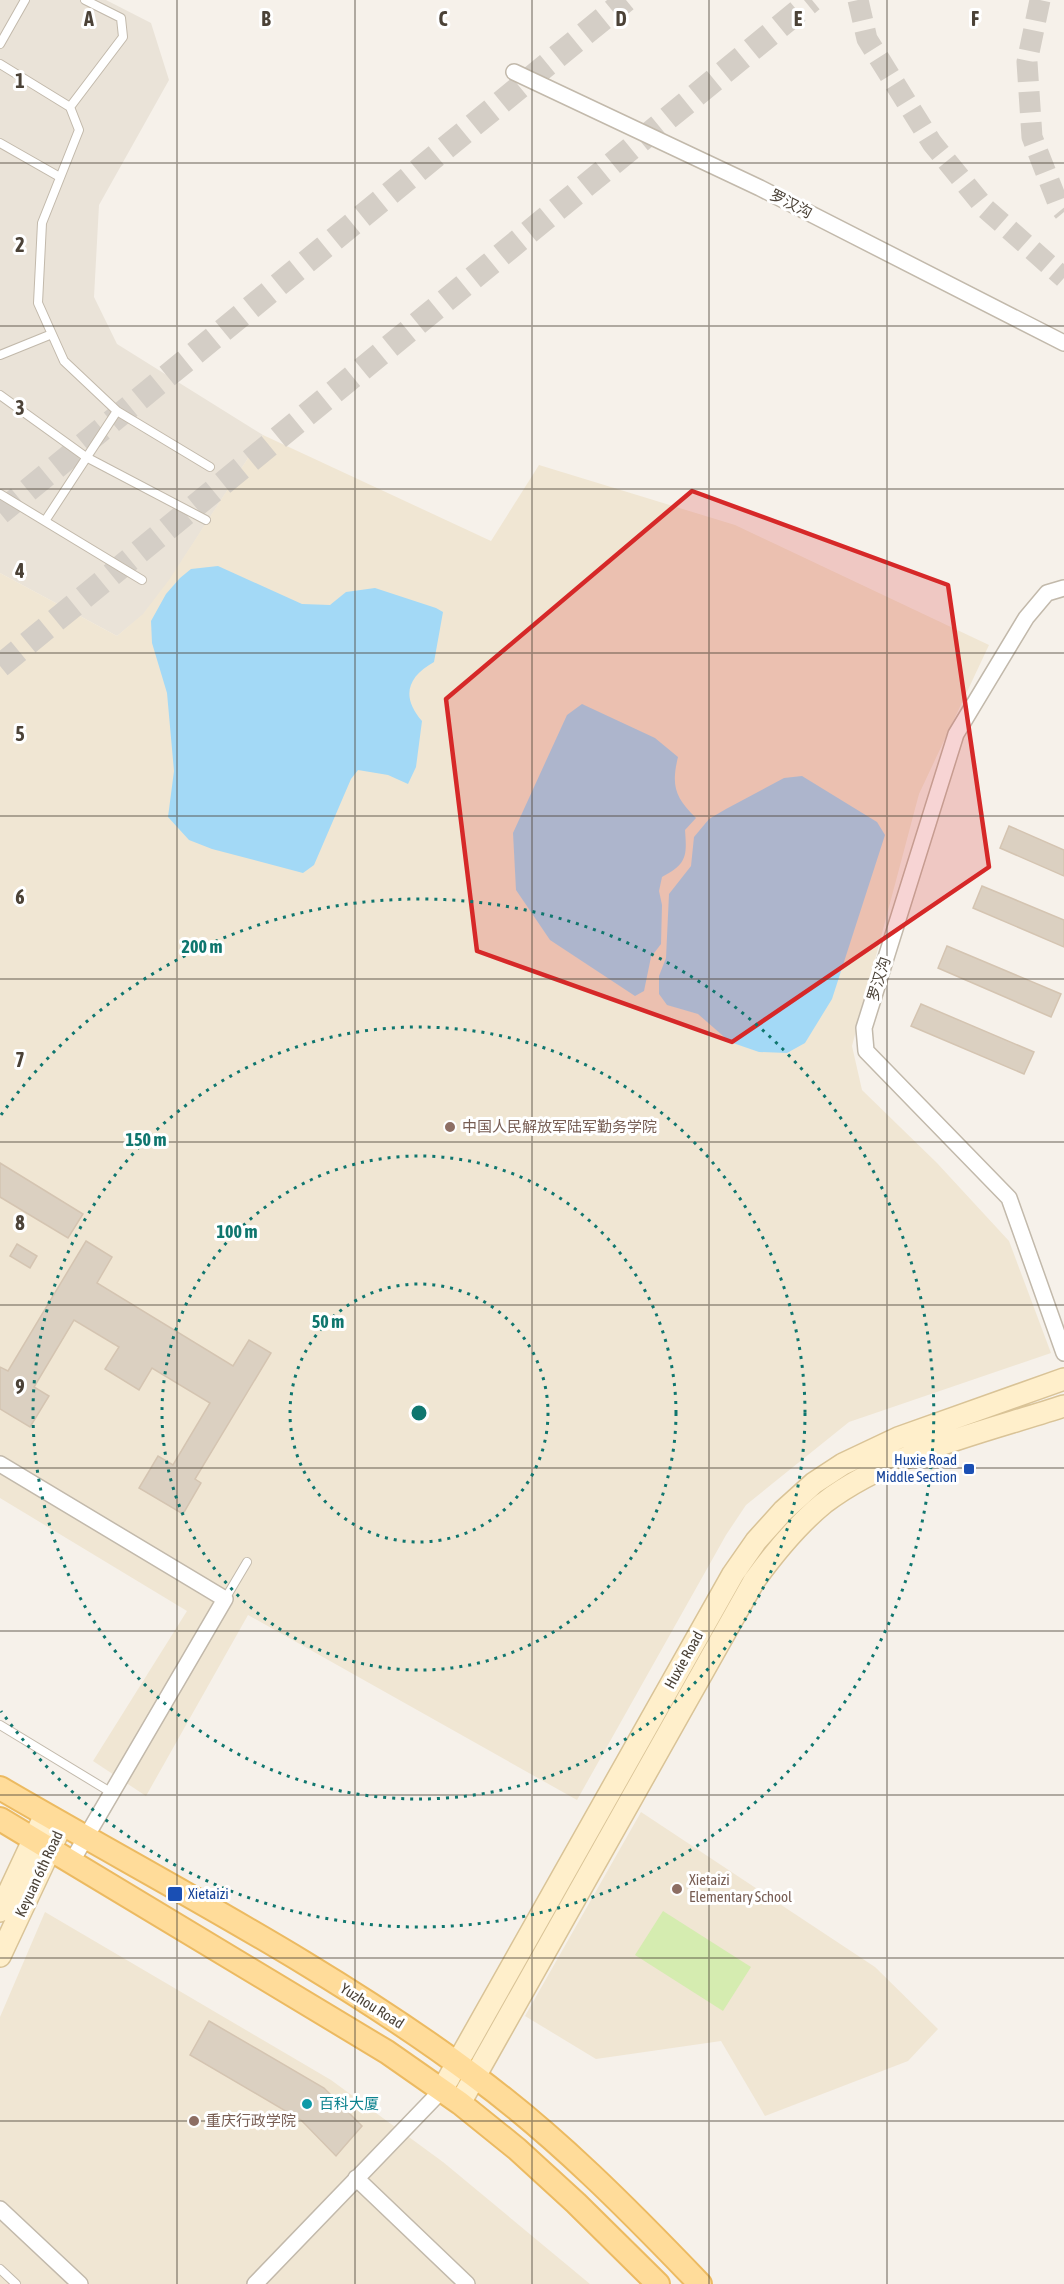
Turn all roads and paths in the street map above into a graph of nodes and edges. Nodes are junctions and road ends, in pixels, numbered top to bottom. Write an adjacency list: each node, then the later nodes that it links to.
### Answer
1 (26, 0): 3 (lane)
2 (85, 0): 6 (lane)
3 (0, 44)
4 (0, 64): 6 (lane)
5 (514, 72): 10 (street, 罗汉沟)
6 (70, 107): 8 (lane)
7 (0, 144): 8 (lane)
8 (58, 176): 9 (lane)
9 (52, 334): 11 (lane); 13 (lane)
10 (1064, 343)
11 (0, 355)
12 (0, 394): 14 (lane)
13 (117, 411): 14 (lane); 15 (lane)
14 (86, 457): 17 (lane); 18 (lane)
15 (210, 467)
16 (0, 494): 18 (lane)
17 (206, 520)
18 (45, 521): 19 (lane)
19 (142, 580)
20 (1064, 588): 21 (street, 罗汉沟)
21 (1064, 1353)
22 (1064, 1379): 37 (main road, Huxie Road)
23 (1064, 1406): 38 (main road, Huxie Road)
24 (0, 1464): 26 (street)
25 (247, 1562): 26 (lane)
26 (225, 1599): 29 (street)
27 (0, 1725): 29 (lane)
28 (0, 1788): 31 (main road, Yuzhou Road)
29 (112, 1793): 32 (street)
30 (0, 1819): 33 (main road, Yuzhou Road)
31 (53, 1820): 32 (main road, Yuzhou Road); 33 (main road, Keyuan 6th Road)
32 (86, 1838): 34 (street); 37 (main road, Yuzhou Road)
33 (42, 1844): 34 (main road, Yuzhou Road); 35 (main road, Keyuan 6th Road); 36 (main road, Keyuan 6th Road)
34 (72, 1861): 39 (main road, Yuzhou Road)
35 (0, 1911)
36 (0, 1956)
37 (457, 2063): 38 (main road, Yuzhou Road); 39 (main road, Huxie Road)
38 (476, 2077): 39 (main road, Huxie Road); 48 (main road, Yuzhou Road)
39 (451, 2097): 40 (street); 47 (main road, Yuzhou Road)
40 (356, 2178): 45 (street); 46 (street)
41 (0, 2208): 44 (street)
42 (0, 2269): 43 (lane)
43 (16, 2284)
44 (80, 2284)
45 (255, 2284)
46 (467, 2284)
47 (658, 2284)
48 (700, 2284)

